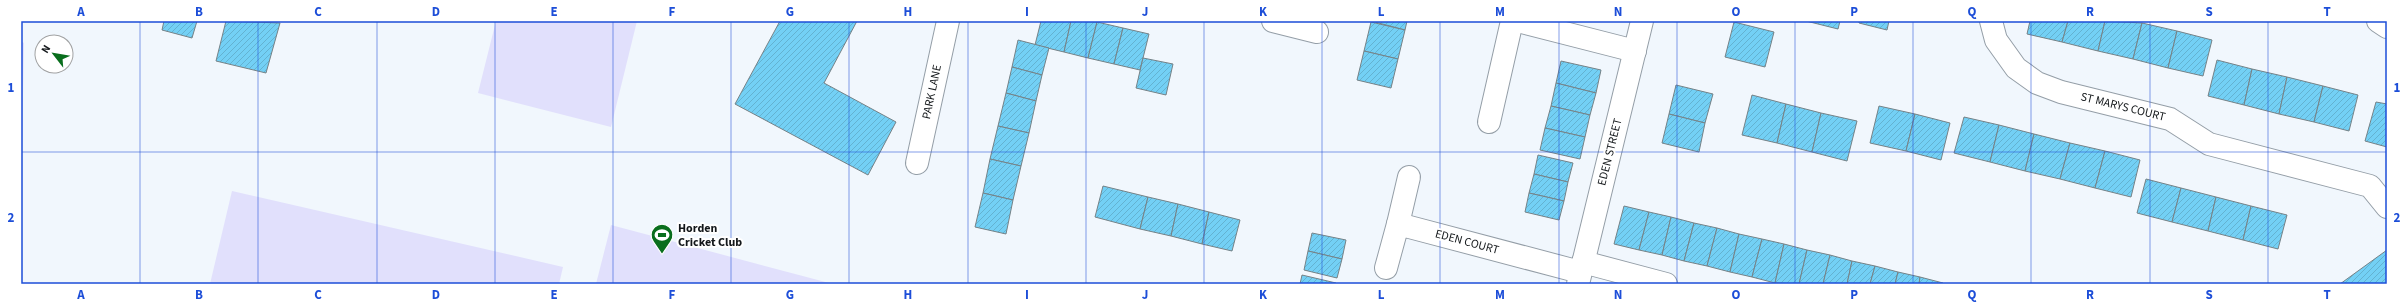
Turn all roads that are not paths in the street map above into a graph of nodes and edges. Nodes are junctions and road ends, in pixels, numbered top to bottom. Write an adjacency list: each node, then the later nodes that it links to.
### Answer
1 (948, 21): 12 (street, PARK LANE)
2 (1274, 21): 9 (street)
3 (1512, 21): 11 (street)
4 (1518, 21): 10 (street)
5 (1642, 21): 10 (street, EDEN STREET)
6 (1991, 21): 14 (street, ST MARYS COURT)
7 (2378, 21): 8 (street)
8 (2387, 28)
9 (1317, 32)
10 (1635, 51): 17 (street, EDEN STREET)
11 (1489, 122)
12 (917, 163)
13 (1408, 177): 15 (street)
14 (2387, 207)
15 (1398, 224): 16 (street); 17 (street, EDEN COURT)
16 (1386, 268)
17 (1580, 273): 18 (street, EDEN COURT)
18 (1666, 284)

